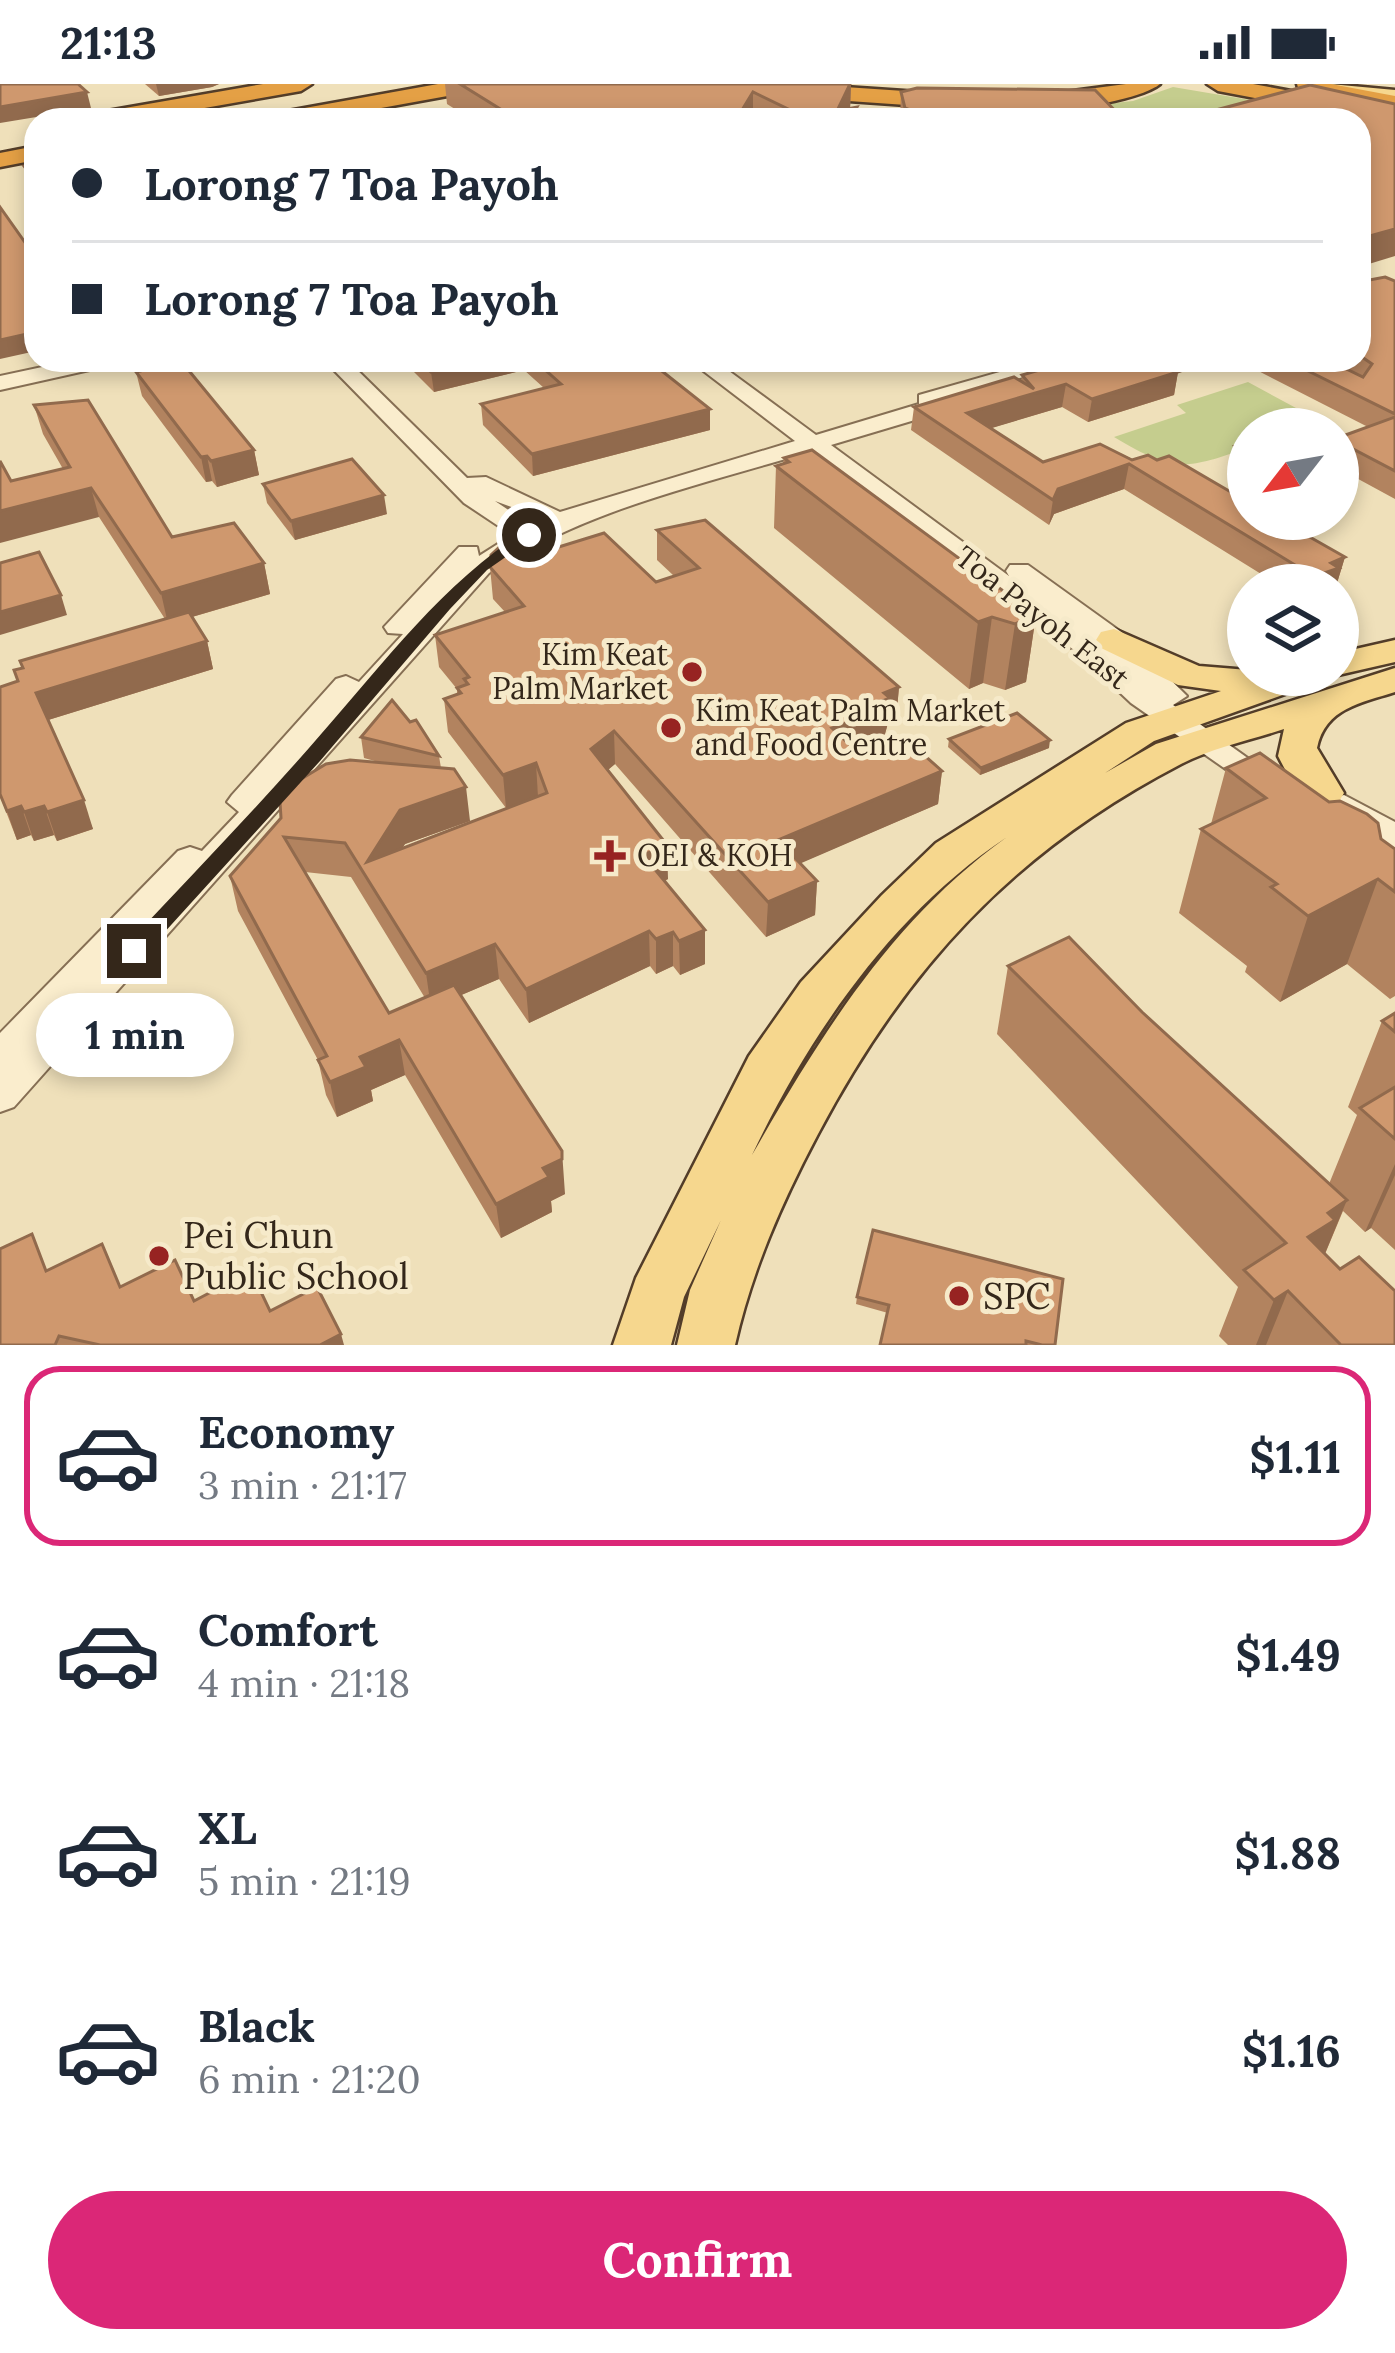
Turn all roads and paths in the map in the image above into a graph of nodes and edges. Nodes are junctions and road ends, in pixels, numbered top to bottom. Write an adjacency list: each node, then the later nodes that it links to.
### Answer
1 (475, 84): 11 (highway)
2 (493, 84): 11 (highway)
3 (703, 84): 13 (highway)
4 (770, 84): 13 (highway)
5 (1149, 84): 16 (highway)
6 (1204, 84): 10 (highway)
7 (1218, 84): 10 (highway)
8 (1298, 84): 15 (highway)
9 (1340, 84): 15 (main road)
10 (1247, 87): 21 (highway)
11 (419, 88): 12 (highway); 20 (highway)
12 (350, 89): 14 (highway); 18 (highway)
13 (986, 93)
14 (303, 94): 17 (highway); 19 (highway)
15 (1395, 99)
16 (1024, 103)
17 (192, 108)
18 (227, 108)
19 (256, 108)
20 (330, 108)
21 (1395, 114)
22 (38, 372): 29 (street)
23 (347, 372): 31 (street)
24 (373, 372): 32 (street)
25 (719, 372): 30 (street, Toa Payoh East)
26 (747, 372): 30 (street, Toa Payoh East)
27 (1026, 372): 30 (street)
28 (1049, 372): 30 (street)
29 (0, 379)
30 (820, 436): 32 (street); 33 (street); 35 (street, Toa Payoh East); 43 (street, Toa Payoh East)
31 (473, 498): 33 (street); 34 (street)
32 (548, 512): 33 (street)
33 (519, 530): 34 (street); 48 (street)
34 (481, 544): 47 (street)
35 (1114, 640): 40 (main road); 43 (street, Toa Payoh East)
36 (1395, 651): 37 (main road)
37 (1359, 659)
38 (1395, 679): 39 (main road)
39 (1359, 682)
40 (1227, 683)
41 (1278, 696): 43 (main road)
42 (1301, 696): 44 (main road)
43 (1200, 726): 44 (street, Toa Payoh East); 46 (street, Toa Payoh East); 49 (main road); 50 (main road)
44 (1322, 794): 45 (street, Toa Payoh East)
45 (1395, 837)
46 (1395, 859)
47 (0, 1058)
48 (0, 1096)
49 (642, 1345)
50 (706, 1345)

